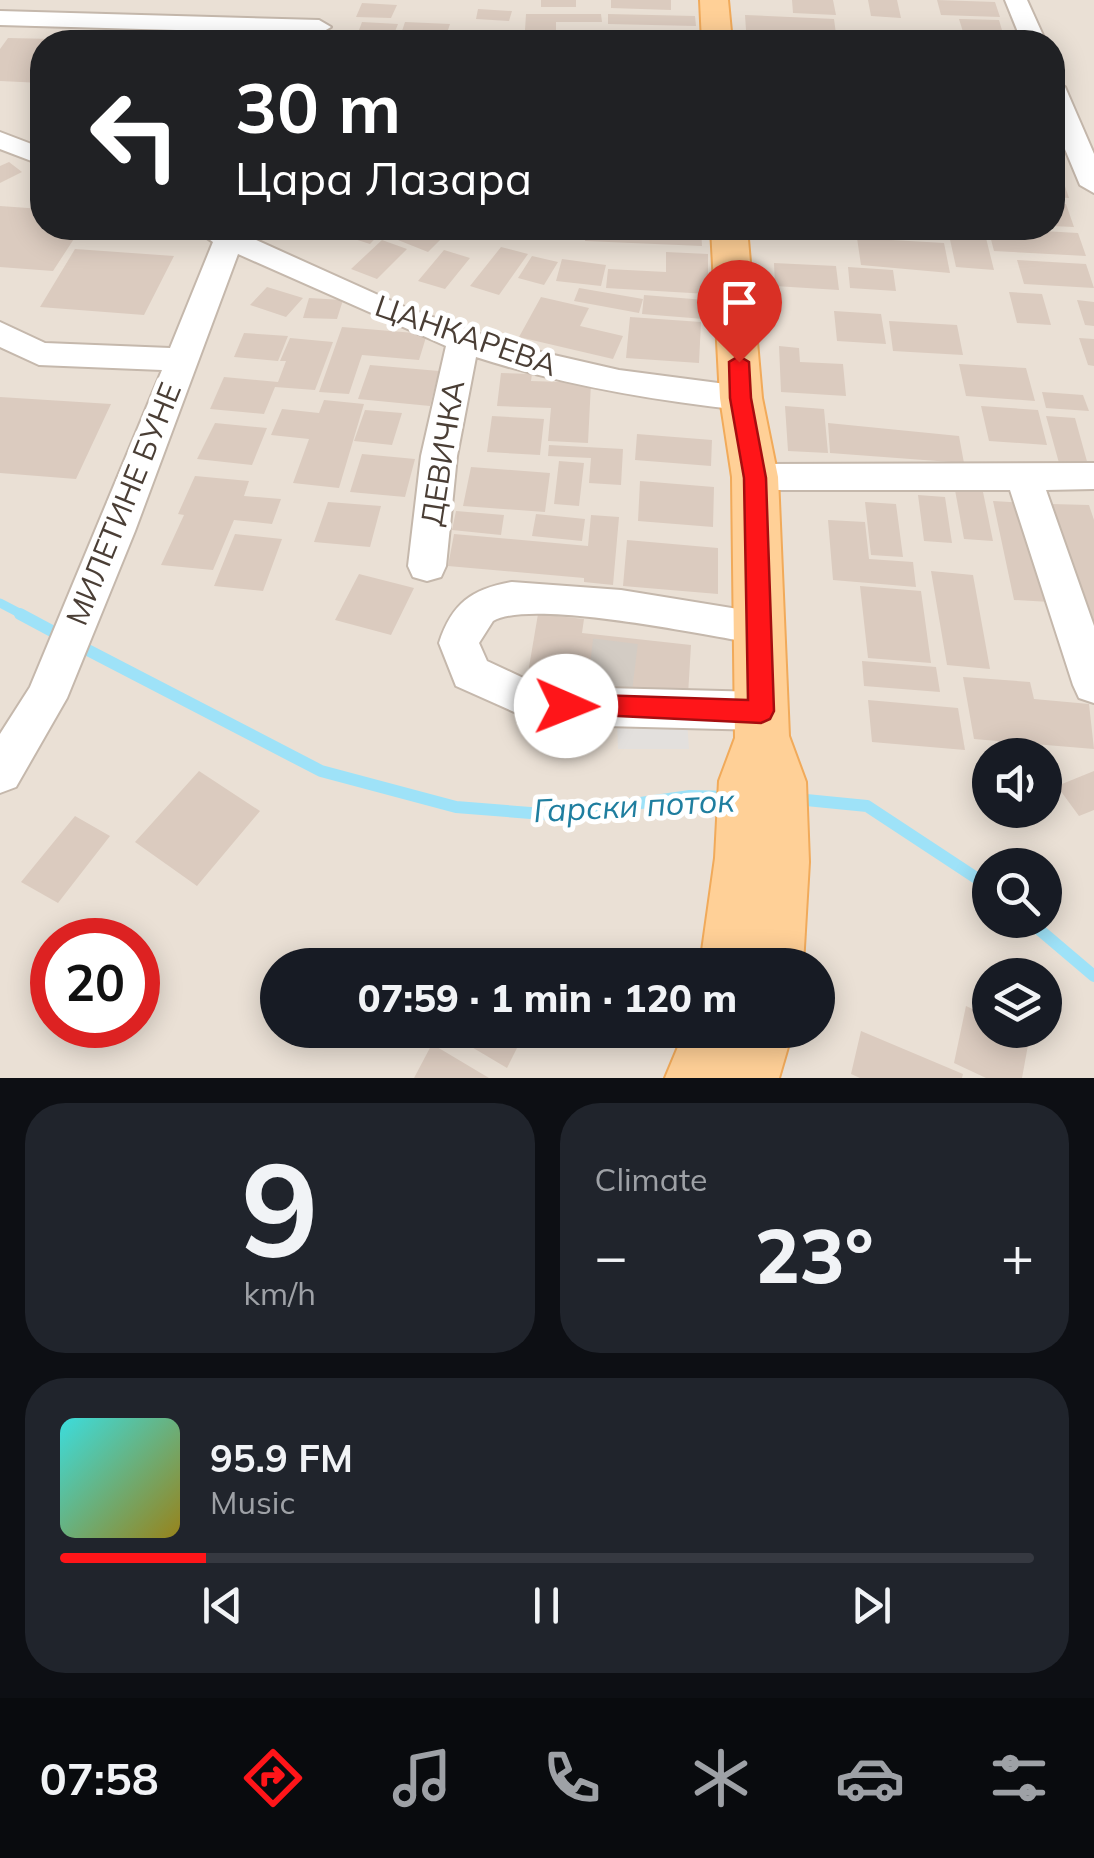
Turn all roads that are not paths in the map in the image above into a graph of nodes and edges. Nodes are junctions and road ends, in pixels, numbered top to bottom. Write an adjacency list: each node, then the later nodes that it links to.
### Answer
1 (328, 0): 6 (street)
2 (714, 0): 7 (main road)
3 (1016, 0): 8 (street)
4 (0, 18): 5 (street)
5 (223, 30)
6 (318, 30)
7 (716, 30)
8 (1029, 30)
9 (1065, 117): 12 (street)
10 (0, 140): 11 (street)
11 (30, 152)
12 (1094, 185)
13 (219, 240): 18 (street, МИЛЕТИНЕ БУНЕ)
14 (242, 240): 17 (street, ЦАНКАРЕВА)
15 (731, 240): 19 (main road)
16 (0, 333): 18 (street)
17 (463, 341): 19 (street, ЦАНКАРЕВА); 23 (street, ДЕВИЧКА)
18 (181, 360): 27 (street, МИЛЕТИНЕ БУНЕ)
19 (740, 398): 22 (main road)
20 (1094, 476): 21 (street)
21 (1024, 477): 22 (street); 25 (street)
22 (755, 478): 24 (main road)
23 (427, 566)
24 (760, 627): 26 (main road); 26 (street)
25 (1094, 686)
26 (761, 724): 28 (main road); 29 (main road)
27 (0, 773)
28 (733, 948)
29 (773, 948)
30 (740, 1048): 31 (main road)
31 (698, 1078)

